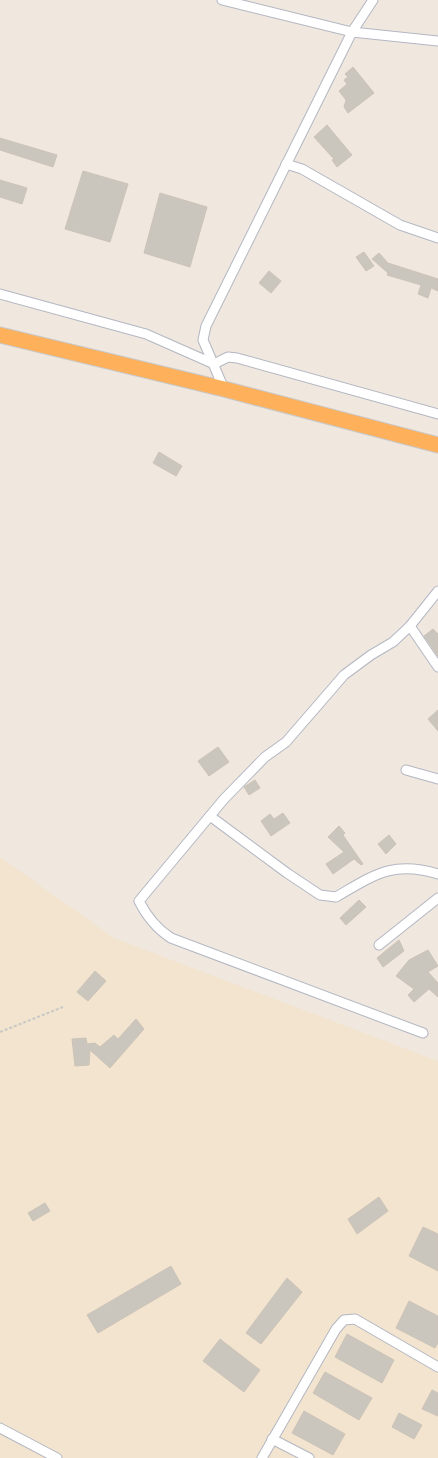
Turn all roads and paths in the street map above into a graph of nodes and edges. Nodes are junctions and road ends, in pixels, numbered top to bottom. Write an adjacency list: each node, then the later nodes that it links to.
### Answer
1 (222, 0): 3 (street)
2 (373, 0): 3 (street)
3 (352, 32): 4 (street); 5 (street)
4 (438, 42)
5 (286, 164): 6 (street); 9 (street)
6 (438, 238)
7 (0, 294): 9 (street)
8 (0, 335): 10 (highway)
9 (214, 364): 10 (street); 11 (street)
10 (224, 389): 12 (highway)
11 (438, 414)
12 (438, 445)
13 (438, 591): 14 (street)
14 (410, 626): 15 (street); 18 (street)
15 (438, 667)
16 (406, 770): 17 (street)
17 (438, 779)
18 (210, 816): 19 (street); 24 (street)
19 (438, 874)
20 (438, 898): 21 (street)
21 (379, 945)
22 (63, 1008): 23 (path)
23 (0, 1032)
24 (423, 1034)
25 (438, 1367): 27 (street)
26 (0, 1428): 28 (street)
27 (272, 1439): 29 (street); 30 (street)
28 (57, 1458)
29 (262, 1458)
30 (309, 1458)

